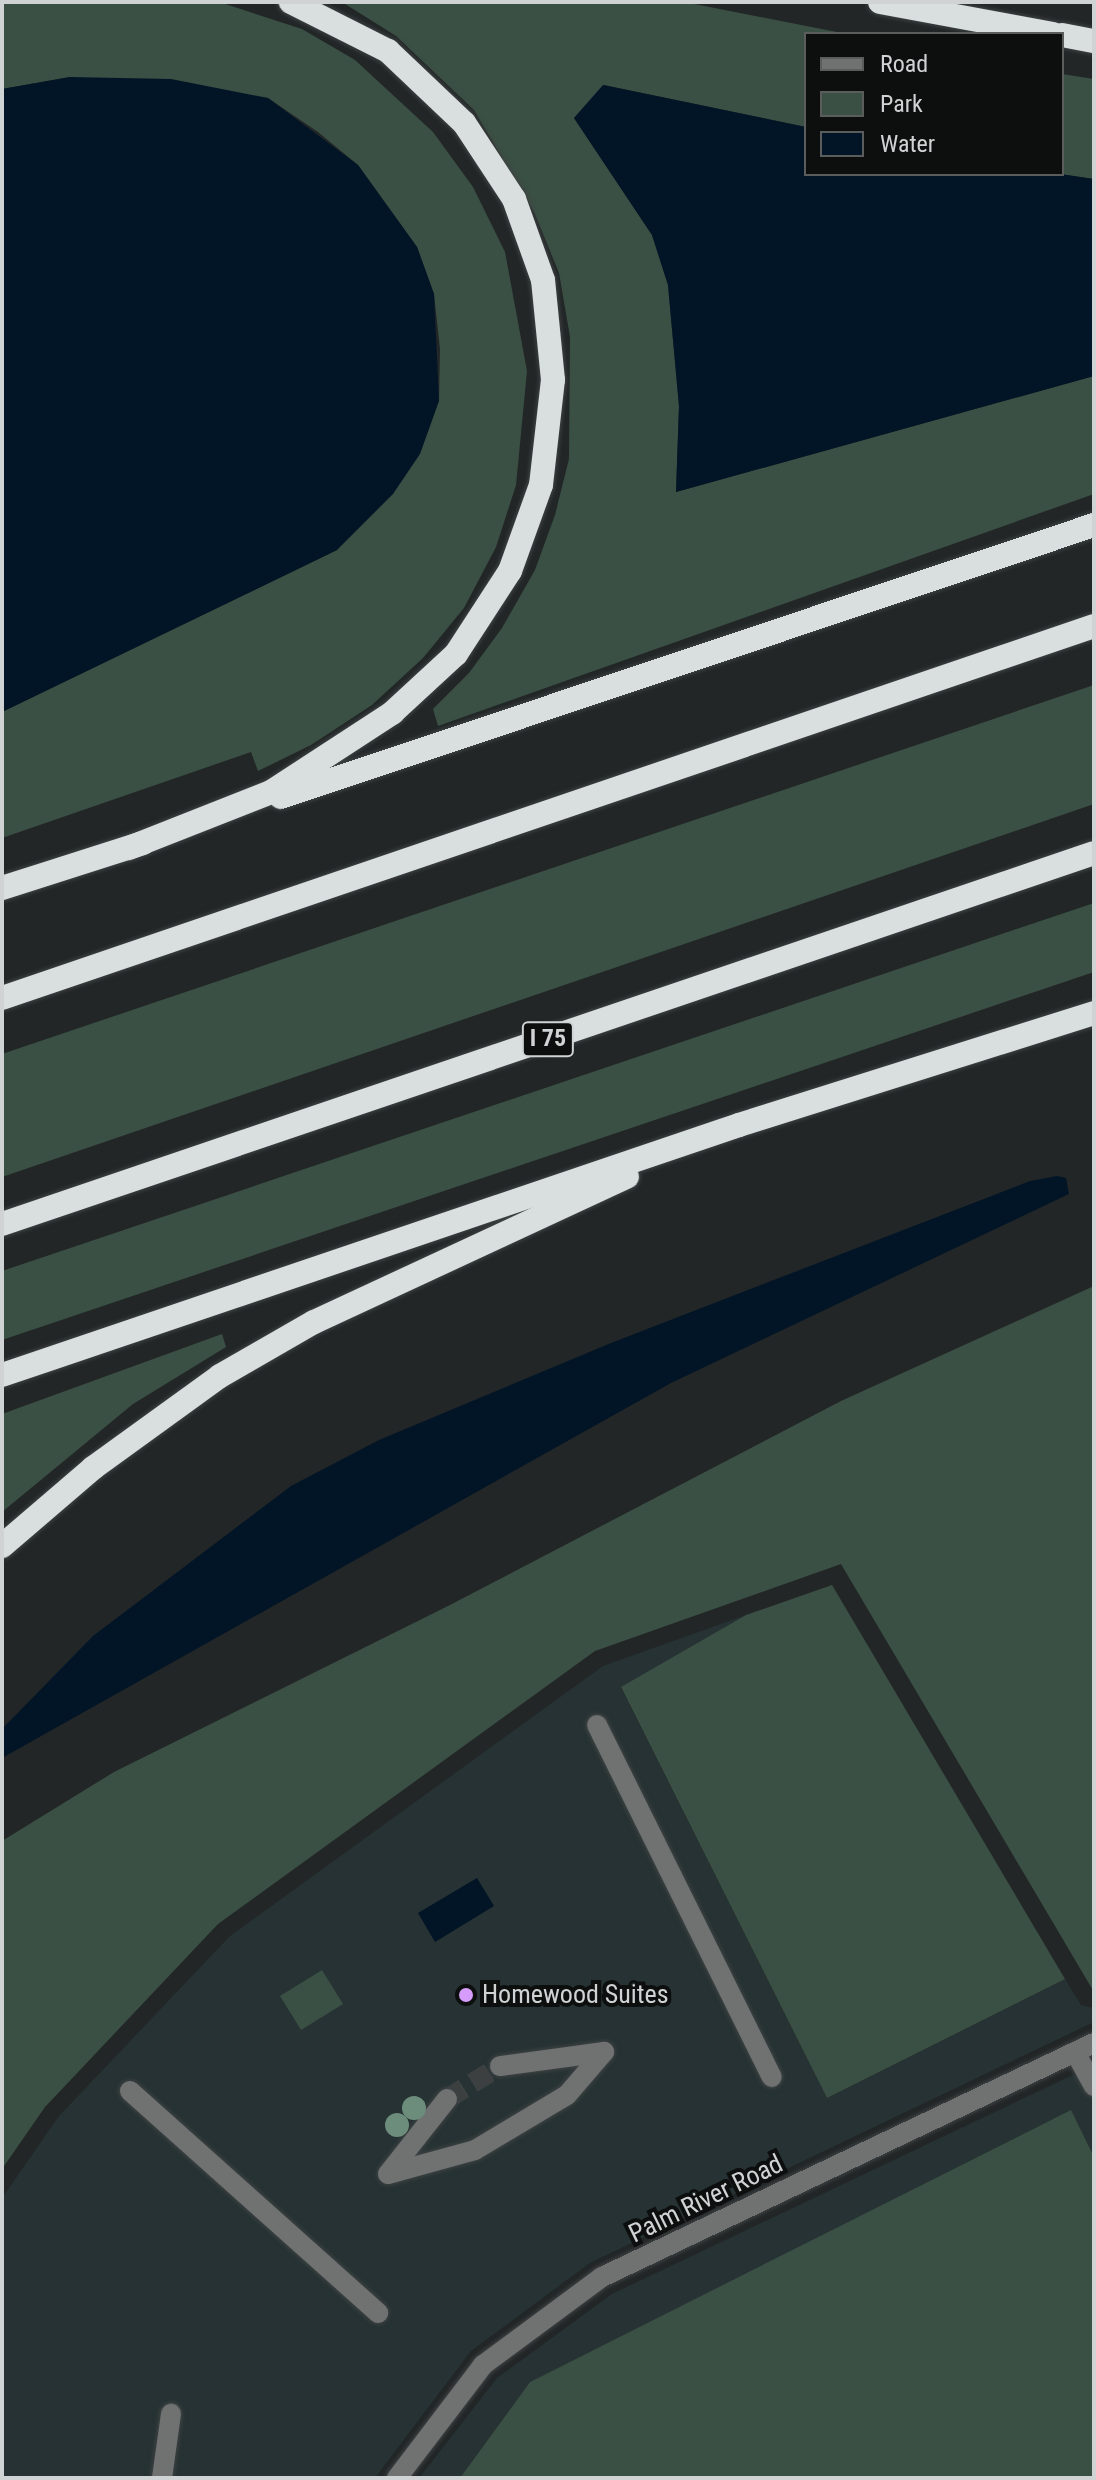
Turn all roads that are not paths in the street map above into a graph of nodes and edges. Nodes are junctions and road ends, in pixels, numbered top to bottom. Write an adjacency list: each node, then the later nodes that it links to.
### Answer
1 (291, 2): 8 (highway)
2 (880, 2): 3 (highway)
3 (1042, 32)
4 (1064, 35): 5 (highway)
5 (1094, 41)
6 (1094, 525): 8 (highway)
7 (1094, 626): 11 (highway)
8 (129, 848): 10 (highway)
9 (1094, 853): 14 (highway, I 75)
10 (2, 888)
11 (2, 998)
12 (1094, 1013): 13 (highway)
13 (739, 1125): 15 (highway); 16 (highway)
14 (2, 1224)
15 (2, 1375)
16 (2, 1546)
17 (597, 1725): 20 (street)
18 (1085, 2047): 21 (street); 27 (street, Palm River Road)
19 (500, 2066): 23 (street)
20 (772, 2077)
21 (1094, 2086)
22 (130, 2091): 24 (street)
23 (447, 2099)
24 (378, 2313)
25 (171, 2414): 26 (street)
26 (162, 2478)
27 (397, 2478)

